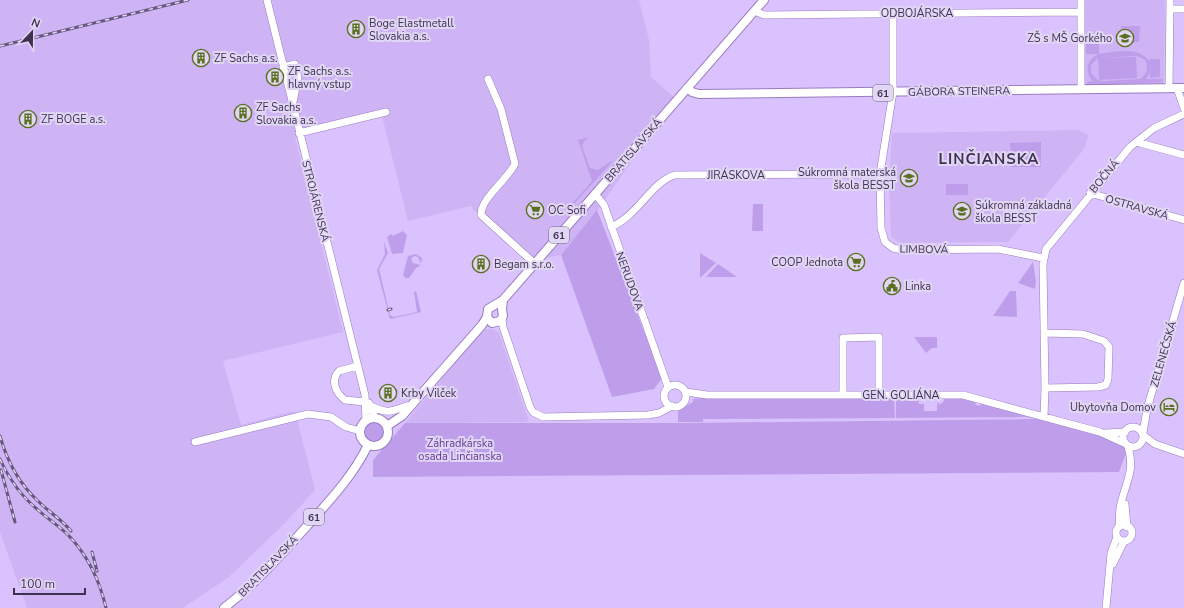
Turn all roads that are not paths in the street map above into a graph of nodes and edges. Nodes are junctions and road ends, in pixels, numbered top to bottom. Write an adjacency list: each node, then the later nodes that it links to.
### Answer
1 (266, 0): 10 (street, STROJÁRENSKÁ)
2 (764, 0): 7 (main road, BRATISLAVSKÁ / 61)
3 (1081, 0): 8 (street)
4 (1170, 0): 5 (street)
5 (1170, 9): 6 (street); 13 (street)
6 (1184, 9)
7 (755, 11): 9 (street, ODBOJÁRSKA); 12 (main road, BRATISLAVSKÁ / 61)
8 (1081, 12): 9 (street, ODBOJÁRSKA); 14 (street)
9 (893, 13): 15 (street, LIMBOVÁ)
10 (283, 66): 16 (street, STROJÁRENSKÁ); 16 (street)
11 (488, 79): 29 (street)
12 (688, 88): 15 (main road, GÁBORA STEINERA / 61); 25 (main road, BRATISLAVSKÁ / 61)
13 (1177, 88): 14 (main road, GÁBORA STEINERA / 61); 17 (street)
14 (1081, 90): 15 (main road, GÁBORA STEINERA / 61)
15 (893, 92): 23 (street, LIMBOVÁ)
16 (292, 106): 20 (street, STROJÁRENSKÁ)
17 (1184, 108)
18 (386, 112): 20 (street)
19 (1184, 114): 21 (street, BOČNÁ)
20 (299, 133): 35 (street, STROJÁRENSKÁ)
21 (1136, 142): 22 (street); 24 (street, BOČNÁ)
22 (1184, 155)
23 (880, 174): 27 (street, JIRÁSKOVA); 28 (street, LIMBOVÁ)
24 (1090, 193): 26 (street, OSTRAVSKÁ); 28 (street, BOČNÁ)
25 (595, 194): 27 (street, NERUDOVA); 29 (main road, BRATISLAVSKÁ / 61)
26 (1184, 220)
27 (611, 227): 36 (street, NERUDOVA)
28 (1043, 258): 34 (street)
29 (534, 263): 32 (main road, BRATISLAVSKÁ / 61)
30 (1184, 283): 31 (street, ZELENEČSKÁ)
31 (1181, 299): 44 (street, ZELENEČSKÁ)
32 (500, 305): 33 (main road); 33 (main road, BRATISLAVSKÁ / 61)
33 (493, 324): 42 (street); 43 (main road, BRATISLAVSKÁ / 61)
34 (1044, 333): 37 (street); 37 (street)
35 (358, 366): 41 (street, STROJÁRENSKÁ); 41 (street)
36 (672, 386): 40 (street); 42 (street)
37 (1045, 388): 45 (street)
38 (879, 394): 39 (street, GEN. GOLIÁNA); 39 (street); 45 (street, GEN. GOLIÁNA)
39 (843, 395): 40 (street, GEN. GOLIÁNA)
40 (686, 396): 42 (street)
41 (367, 400): 43 (street); 46 (street); 47 (street)
42 (669, 404)
43 (411, 405): 48 (main road, BRATISLAVSKÁ / 61)
44 (1147, 409): 49 (street, ZELENEČSKÁ); 53 (street, ZELENEČSKÁ)
45 (1044, 417): 51 (street, GEN. GOLIÁNA)
46 (375, 418): 47 (main road); 48 (main road)
47 (366, 420): 50 (main road)
48 (387, 426): 56 (main road)
49 (1135, 427): 52 (street, ZELENEČSKÁ); 53 (street)
50 (360, 431): 54 (street); 56 (main road)
51 (1100, 432): 52 (street, GEN. GOLIÁNA); 57 (street, GEN. GOLIÁNA)
52 (1125, 432): 57 (street)
53 (1143, 434): 55 (street); 58 (street, ZELENEČSKÁ)
54 (195, 442)
55 (1155, 444): 58 (street); 59 (street)
56 (368, 445): 67 (main road, BRATISLAVSKÁ / 61)
57 (1126, 445): 58 (street); 60 (street)
58 (1138, 446): 60 (street, ZELENEČSKÁ)
59 (1184, 454)
60 (1132, 458): 61 (street, ZELENEČSKÁ)
61 (1126, 494): 62 (street); 63 (street)
62 (1119, 527): 63 (street); 64 (street)
63 (1128, 527): 65 (street)
64 (1117, 537): 65 (street); 66 (street)
65 (1124, 541): 66 (street)
66 (1110, 570): 68 (street)
67 (224, 608)
68 (1106, 608)

